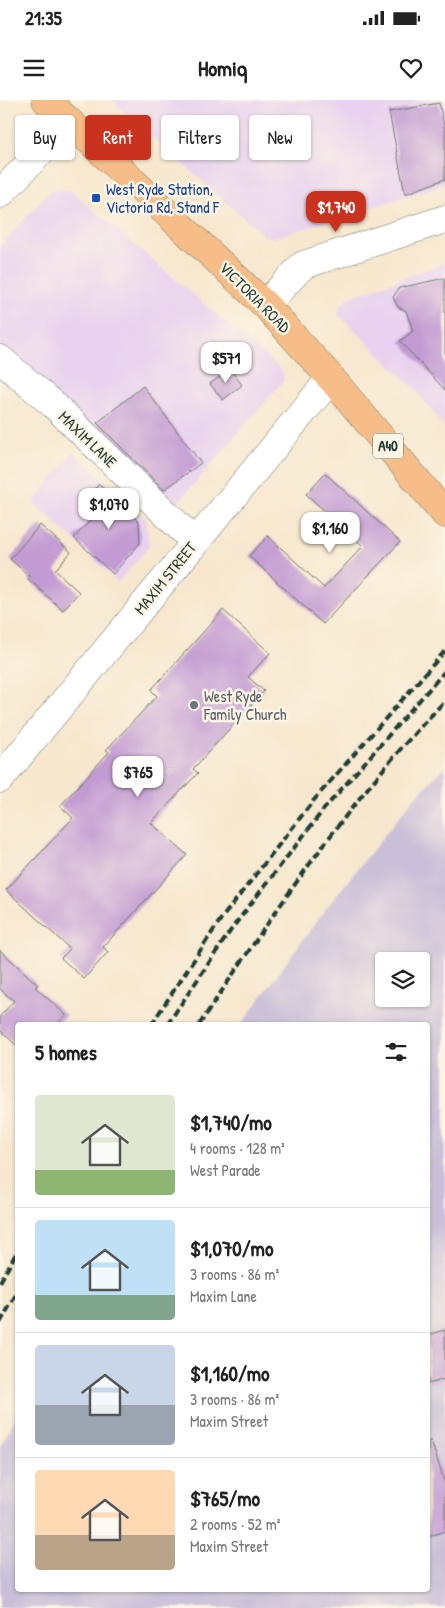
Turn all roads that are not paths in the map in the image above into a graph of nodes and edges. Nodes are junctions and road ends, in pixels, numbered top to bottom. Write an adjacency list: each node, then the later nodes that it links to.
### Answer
1 (46, 100): 2 (highway, VICTORIA ROAD / A40)
2 (60, 115)
3 (75, 129): 7 (highway, VICTORIA ROAD / A40)
4 (33, 160): 5 (street)
5 (0, 194)
6 (445, 219): 7 (street)
7 (265, 305): 9 (highway, VICTORIA ROAD / A40)
8 (0, 359): 11 (street, MAXIM LANE)
9 (331, 378): 10 (highway, VICTORIA ROAD / A40); 11 (street, MAXIM STREET)
10 (445, 514)
11 (194, 542): 12 (street, MAXIM STREET)
12 (0, 779)

